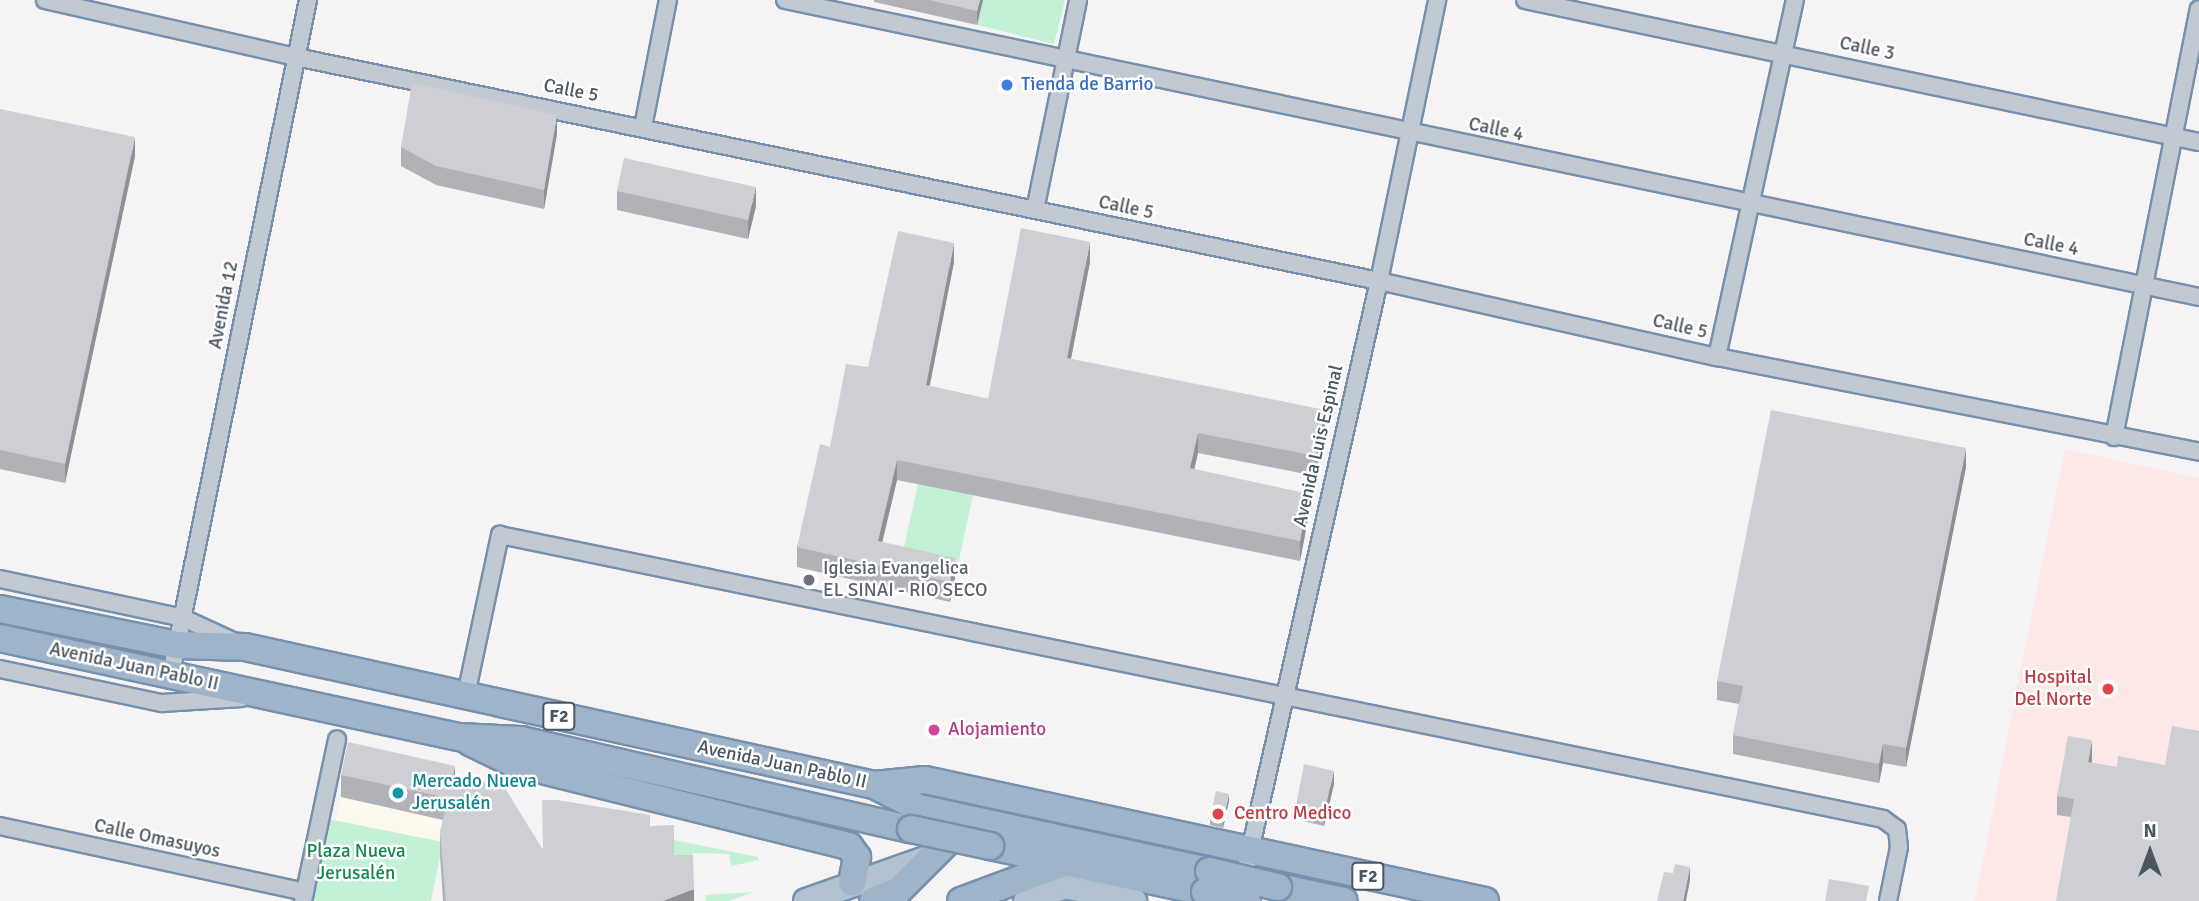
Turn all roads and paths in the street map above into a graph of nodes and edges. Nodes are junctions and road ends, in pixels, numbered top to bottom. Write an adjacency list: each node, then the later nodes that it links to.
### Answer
1 (45, 0): 11 (street, Calle 5)
2 (308, 0): 11 (street, Avenida 12)
3 (668, 0): 13 (street)
4 (785, 0): 12 (street, Calle 4)
5 (1078, 0): 12 (street)
6 (1437, 0): 14 (street, Avenida Luis Espinal)
7 (1525, 0): 10 (street, Calle 3)
8 (1795, 0): 10 (street)
9 (2199, 9): 15 (street)
10 (1784, 52): 15 (street, Calle 3); 17 (street)
11 (296, 57): 13 (street, Calle 5); 27 (street, Avenida 12)
12 (1066, 59): 14 (street, Calle 4); 18 (street)
13 (643, 127): 18 (street, Calle 5)
14 (1411, 134): 17 (street, Calle 4); 19 (street, Avenida Luis Espinal)
15 (2176, 138): 16 (street, Calle 3); 20 (street)
16 (2199, 142)
17 (1749, 206): 20 (street, Calle 4); 22 (street)
18 (1035, 210): 19 (street, Calle 5)
19 (1379, 281): 22 (street, Calle 5); 35 (street, Avenida Luis Espinal)
20 (2146, 286): 21 (street, Calle 4); 23 (street)
21 (2199, 297)
22 (1717, 357): 23 (street, Calle 5)
23 (2114, 437): 24 (street, Calle 5)
24 (2199, 452)
25 (0, 579): 27 (street, Avenida Juan Pablo II)
26 (0, 609): 29 (highway, Avenida Juan Pablo II / F2)
27 (183, 618): 29 (street, Avenida 12); 30 (street, Avenida Juan Pablo II)
28 (0, 638): 32 (highway, Avenida Juan Pablo II / F2)
29 (177, 645): 30 (highway, Avenida Juan Pablo II / F2); 32 (street, Avenida 12)
30 (245, 647): 33 (highway, Avenida Juan Pablo II / F2)
31 (0, 669): 34 (street, Avenida Juan Pablo II)
32 (171, 674): 34 (highway, Avenida Juan Pablo II / F2)
33 (466, 695): 35 (street); 38 (highway, Avenida Juan Pablo II / F2)
34 (267, 696): 36 (highway, Avenida Juan Pablo II / F2)
35 (1283, 698): 41 (street, Avenida Luis Espinal); 56 (street)
36 (459, 737): 43 (highway, Avenida Juan Pablo II / F2, bridge); 45 (highway)
37 (338, 740): 46 (street)
38 (874, 785): 39 (highway, F2); 41 (highway, Avenida Juan Pablo II / F2)
39 (969, 820): 42 (highway); 44 (highway, F2)
40 (0, 826): 46 (street, Calle Omasuyos)
41 (1250, 851): 52 (street, Avenida Luis Espinal); 55 (highway, Avenida Juan Pablo II / F2)
42 (940, 854): 45 (main road); 48 (highway)
43 (1066, 874): 44 (highway, Avenida Juan Pablo II / F2); 49 (highway); 50 (main road); 51 (main road, Avenida Juan Pablo II)
44 (1207, 882): 53 (highway, Avenida Juan Pablo II / F2, bridge); 54 (highway, F2, bridge)
45 (852, 883): 47 (main road)
46 (304, 897)
47 (806, 901)
48 (873, 901)
49 (961, 901)
50 (1026, 901)
51 (1134, 901)
52 (1238, 901)
53 (1247, 901)
54 (1344, 901)
55 (1485, 901)
56 (1888, 901)

